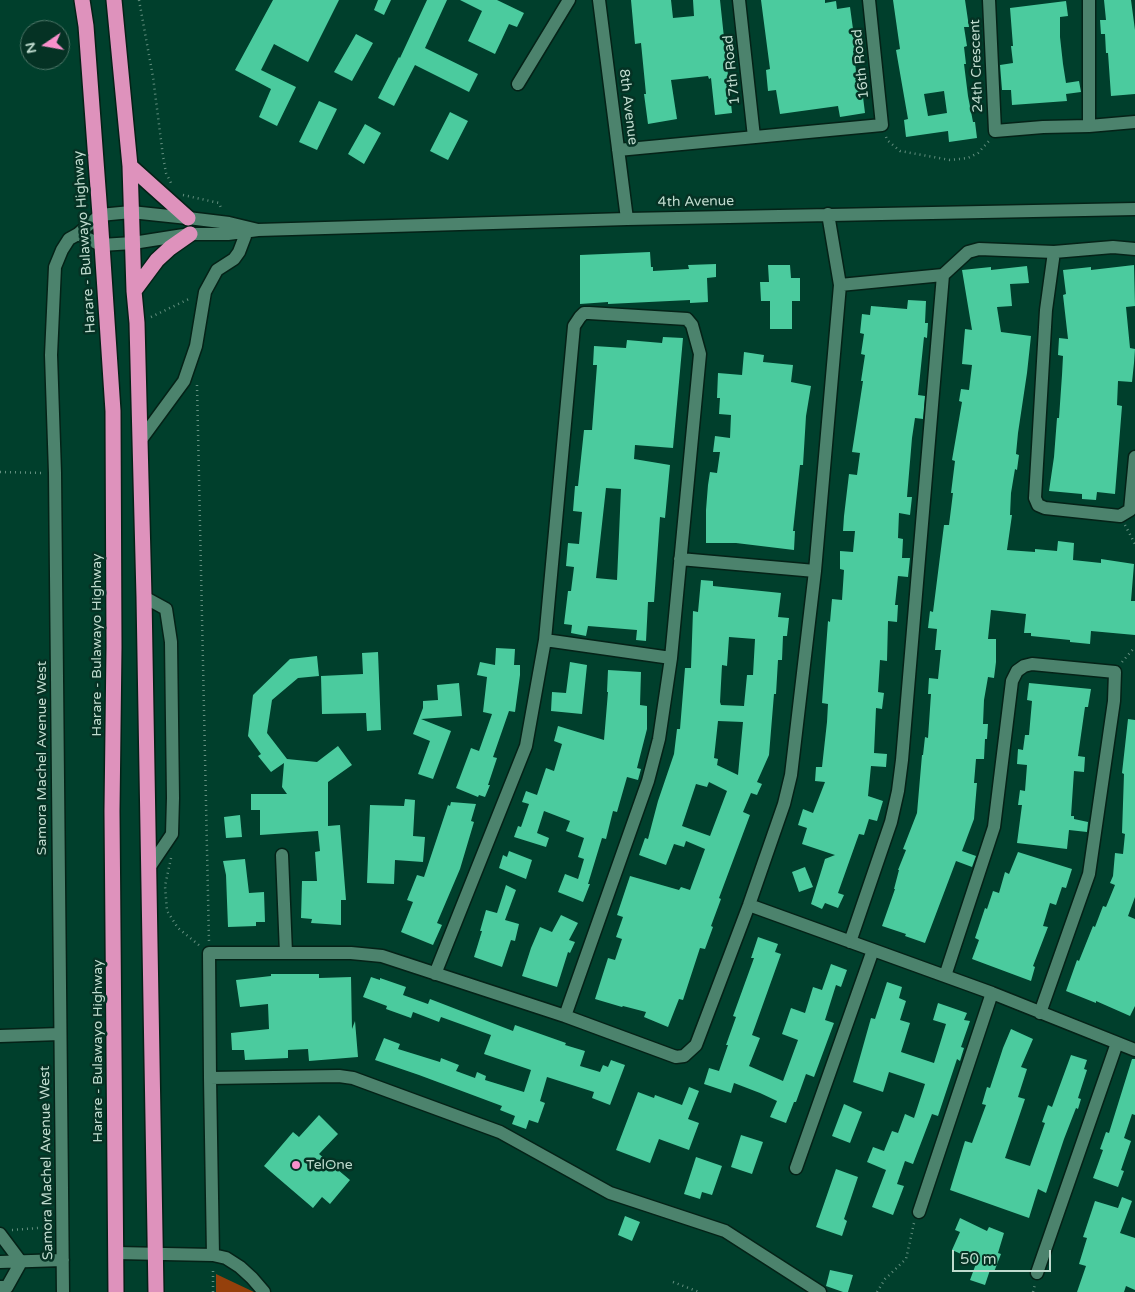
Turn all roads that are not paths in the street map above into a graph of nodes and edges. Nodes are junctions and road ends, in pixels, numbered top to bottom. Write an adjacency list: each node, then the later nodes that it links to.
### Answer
1 (82, 0): 18 (highway, Harare - Bulawayo Highway)
2 (114, 0): 14 (highway)
3 (570, 0): 9 (street)
4 (599, 0): 13 (street, 8th Avenue)
5 (739, 0): 12 (street, 17th Road)
6 (869, 0): 12 (street, 16th Road)
7 (989, 0): 11 (street, 24th Crescent)
8 (1089, 0): 11 (street)
9 (518, 84)
10 (1135, 122): 11 (street)
11 (1089, 126)
12 (754, 137): 13 (street)
13 (618, 150): 20 (street, 8th Avenue)
14 (130, 166): 16 (highway); 19 (highway)
15 (1135, 209): 17 (street, 4th Avenue)
16 (131, 212): 18 (street); 19 (street); 24 (highway)
17 (828, 214): 20 (street, 4th Avenue); 29 (street)
18 (100, 215): 22 (street, Samora Machel Avenue West); 25 (highway, Harare - Bulawayo Highway)
19 (188, 218): 21 (street)
20 (627, 218): 21 (street, 4th Avenue)
21 (252, 231): 23 (street); 31 (street)
22 (78, 234): 25 (street); 49 (street, Samora Machel Avenue West)
23 (190, 234): 24 (street); 30 (highway)
24 (133, 243): 25 (street); 30 (highway)
25 (101, 245): 57 (highway, Harare - Bulawayo Highway)
26 (1135, 249): 27 (street)
27 (1054, 252): 28 (street); 32 (street)
28 (943, 275): 29 (street); 41 (street)
29 (840, 286): 34 (street)
30 (134, 291): 31 (highway)
31 (140, 441): 35 (highway)
32 (1135, 457)
33 (680, 558): 34 (street); 36 (street); 37 (street)
34 (814, 571): 40 (street)
35 (144, 596): 39 (highway); 39 (street)
36 (545, 640): 37 (street); 44 (street)
37 (671, 658): 48 (street)
38 (282, 855): 43 (street)
39 (149, 868): 58 (highway)
40 (749, 905): 41 (street); 48 (street)
41 (850, 942): 42 (street)
42 (873, 950): 45 (street); 54 (street)
43 (286, 953): 44 (street); 53 (street)
44 (435, 974): 48 (street)
45 (945, 976): 46 (street); 47 (street)
46 (992, 993): 47 (street); 55 (street)
47 (1040, 1013): 51 (street)
48 (565, 1016)
49 (60, 1034): 50 (street); 60 (street, Samora Machel Avenue West)
50 (0, 1036)
51 (1117, 1043): 52 (street); 63 (street)
52 (1135, 1050)
53 (210, 1078): 59 (street); 69 (street)
54 (796, 1168)
55 (919, 1212)
56 (4, 1232): 62 (street)
57 (116, 1253): 58 (street); 66 (highway, Harare - Bulawayo Highway)
58 (156, 1254): 59 (street); 67 (highway)
59 (214, 1254): 68 (street)
60 (63, 1260): 62 (street); 65 (street, Samora Machel Avenue West)
61 (0, 1262): 62 (street)
62 (21, 1262): 64 (street)
63 (1037, 1273)
64 (0, 1287)
65 (64, 1292)
66 (116, 1292)
67 (156, 1292)
68 (264, 1292)
69 (820, 1292)

